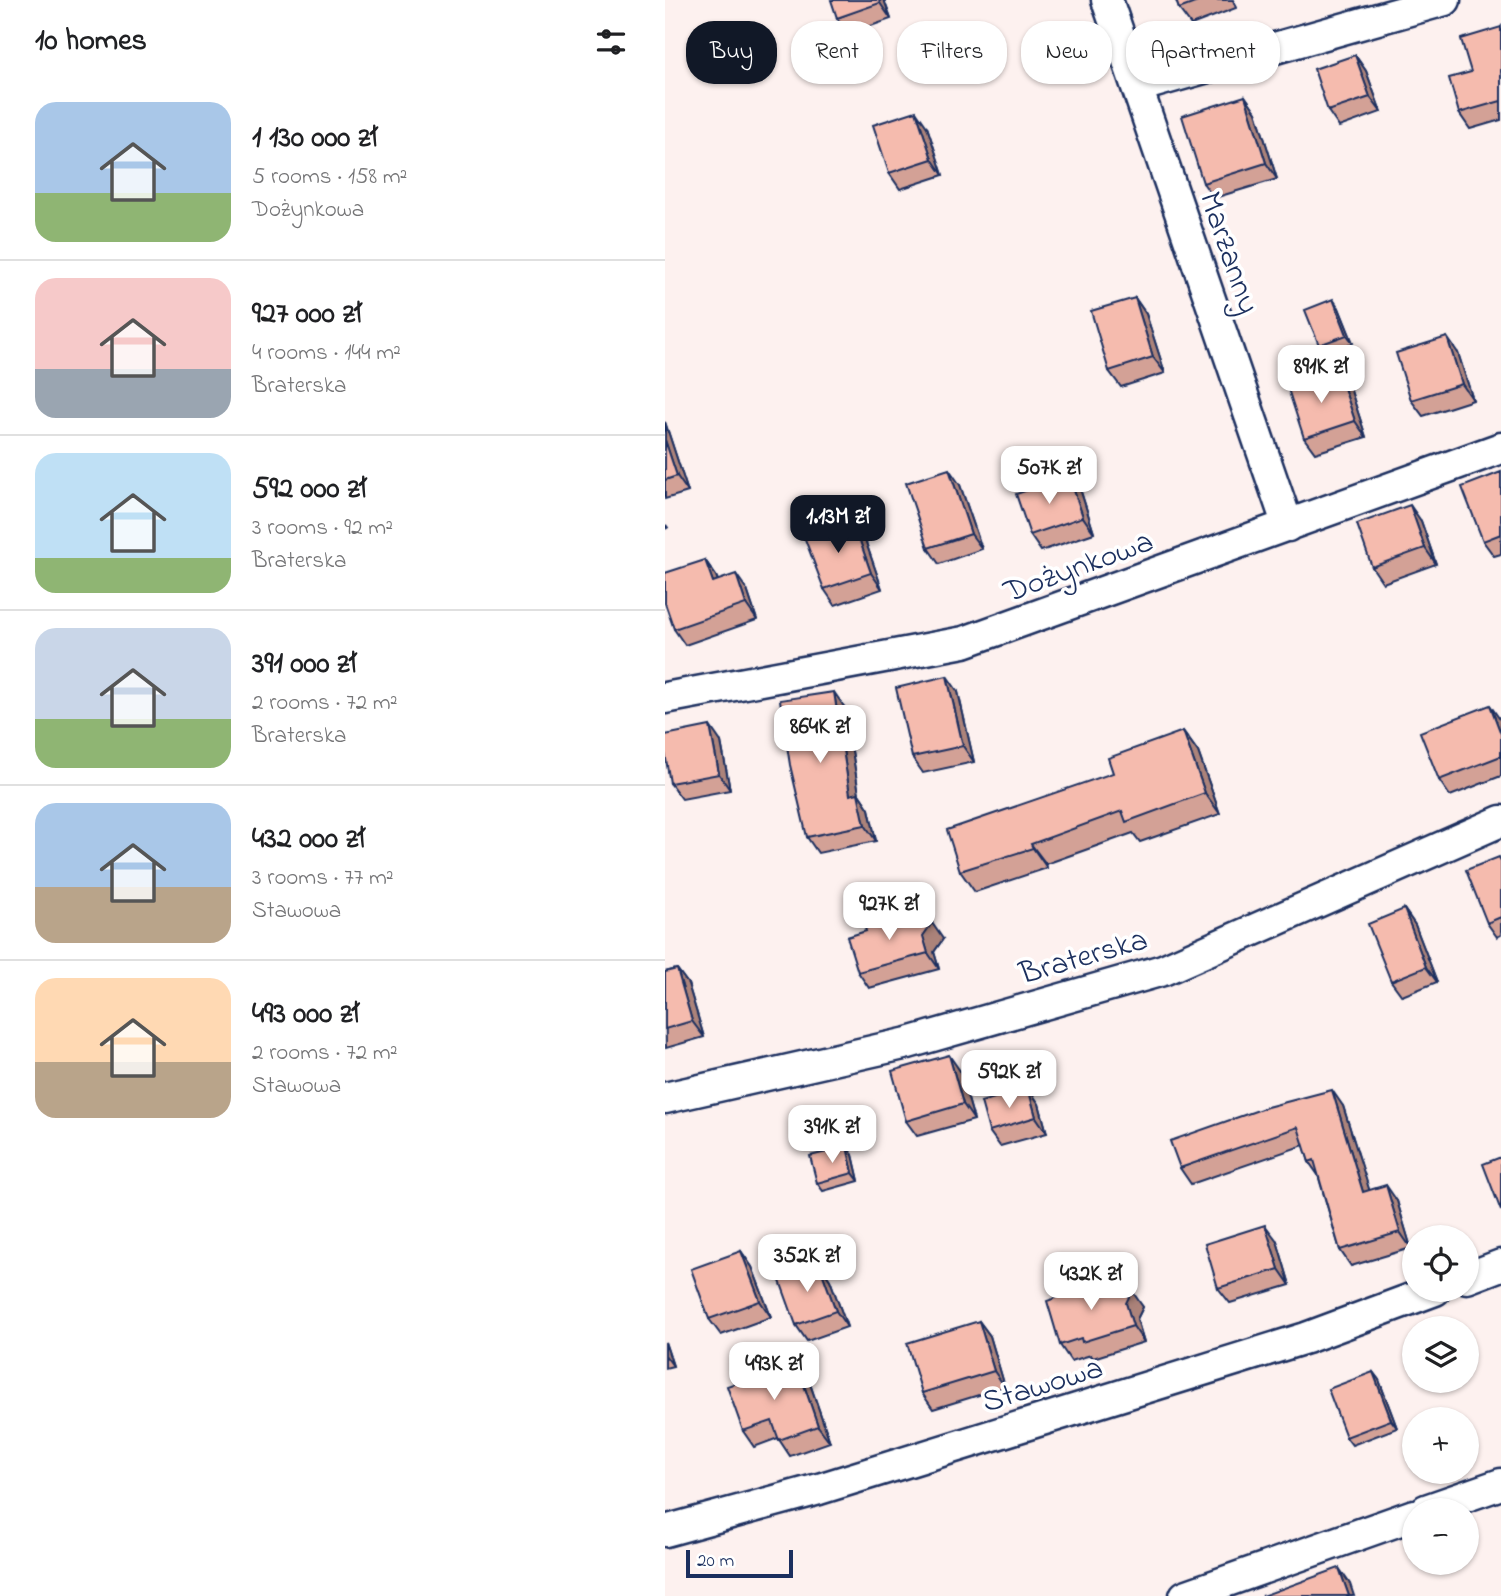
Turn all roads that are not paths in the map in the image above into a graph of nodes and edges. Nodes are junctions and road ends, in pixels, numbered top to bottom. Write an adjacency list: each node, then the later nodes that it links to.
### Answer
1 (1107, 0): 3 (street, Marzanny)
2 (1445, 0): 3 (street)
3 (1137, 87): 5 (street, Marzanny)
4 (1501, 448): 5 (street, Dożynkowa)
5 (1288, 526): 6 (street, Dożynkowa)
6 (665, 698)
7 (1501, 821): 8 (street, Braterska)
8 (665, 1098)
9 (1501, 1265): 10 (street)
10 (1479, 1273)
11 (1402, 1302): 15 (street, Stawowa)
12 (1501, 1483): 13 (street)
13 (1459, 1498)
14 (1402, 1519): 16 (street)
15 (665, 1531)
16 (1185, 1596)

